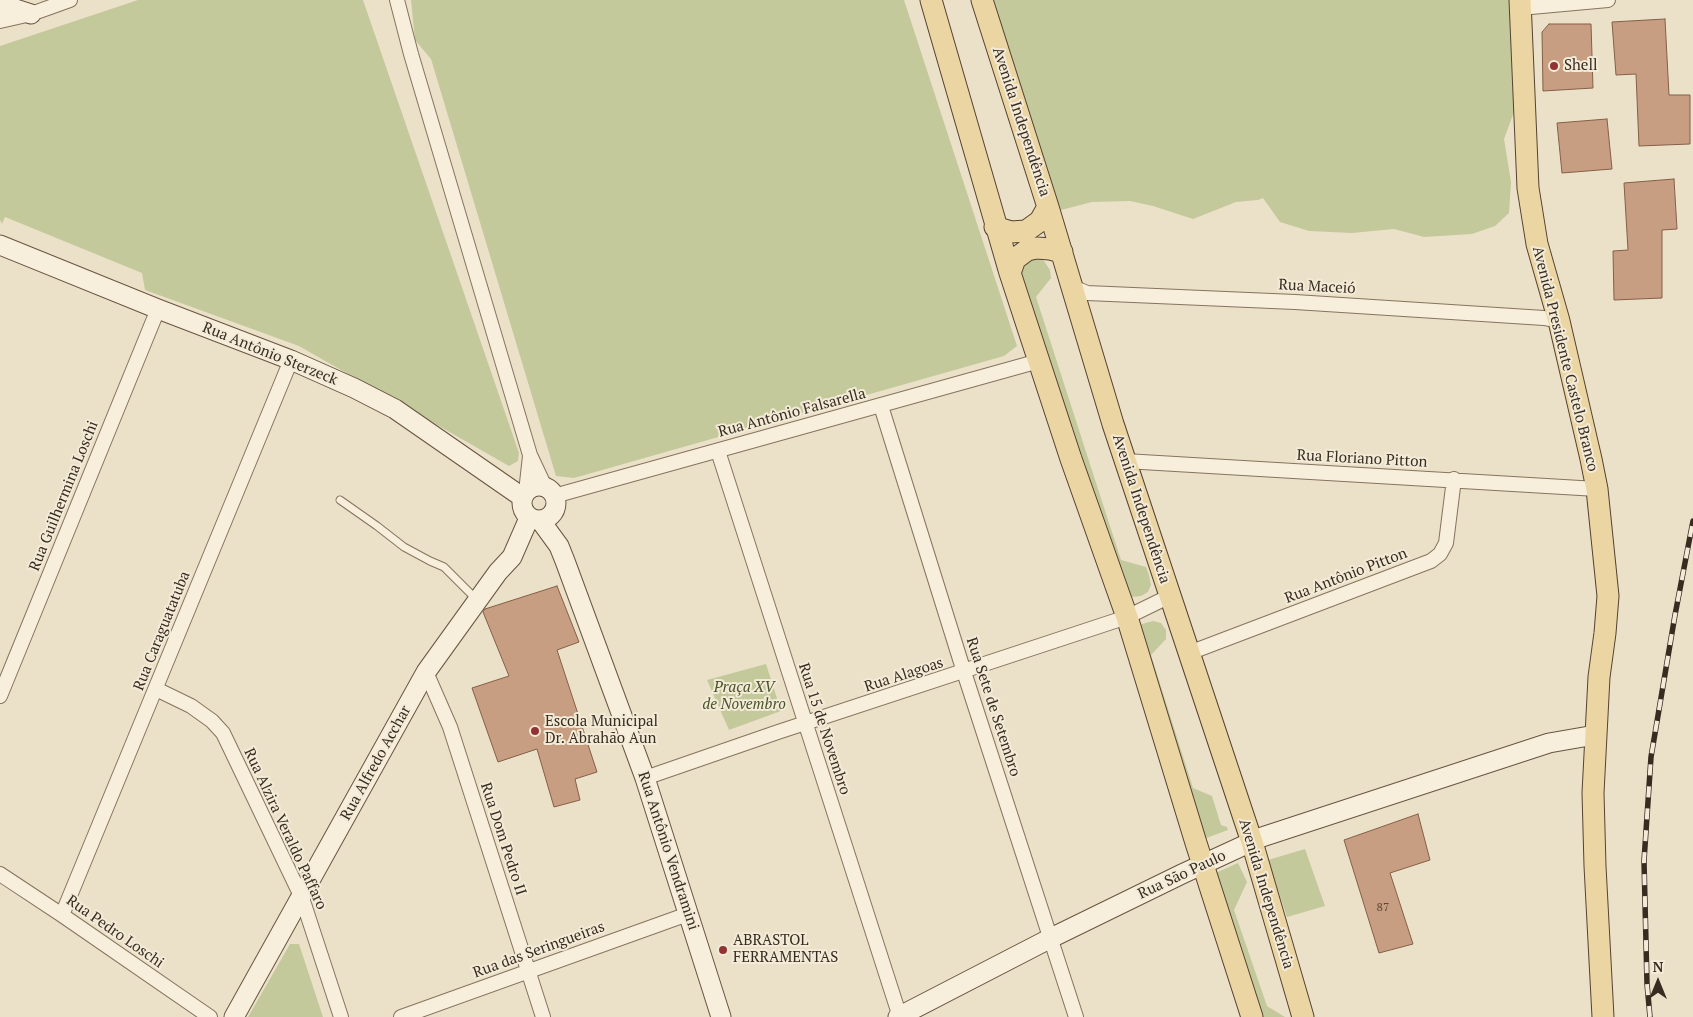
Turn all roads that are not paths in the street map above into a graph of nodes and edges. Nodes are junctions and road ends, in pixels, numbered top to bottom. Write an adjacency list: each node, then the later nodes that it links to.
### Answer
1 (70, 0): 8 (street)
2 (397, 0): 22 (street)
3 (930, 0): 11 (main road)
4 (982, 0): 10 (main road, Avenida Independência)
5 (1608, 0): 7 (street)
6 (0, 4): 8 (street)
7 (1520, 4): 17 (main road, Avenida Presidente Castelo Branco)
8 (31, 14): 9 (street)
9 (0, 21)
10 (1048, 207): 11 (main road); 13 (main road, Avenida Independência)
11 (996, 227): 14 (main road)
12 (1, 245): 16 (street, Rua Antônio Sterzeck)
13 (1062, 252): 14 (main road); 15 (main road, Avenida Independência)
14 (1010, 273): 19 (main road)
15 (1073, 287): 17 (street, Rua Maceió); 23 (main road, Avenida Independência)
16 (158, 309): 18 (street, Rua Antônio Sterzeck); 38 (street, Rua Guilhermina Loschi)
17 (1559, 321): 25 (main road, Avenida Presidente Castelo Branco)
18 (291, 360): 26 (street, Rua Antônio Sterzeck); 37 (street, Rua Caraguatatuba)
19 (1039, 361): 20 (street, Rua Antônio Falsarella); 33 (main road)
20 (881, 406): 21 (street, Rua Antônio Falsarella); 36 (street, Rua Sete de Setembro)
21 (718, 451): 27 (street, Rua Antônio Falsarella); 39 (street, Rua 15 de Novembro)
22 (530, 455): 26 (street); 27 (street)
23 (1125, 461): 24 (street, Rua Floriano Pitton); 31 (main road, Avenida Independência)
24 (1454, 479): 25 (street, Rua Floriano Pitton); 34 (street, Rua Antônio Pitton)
25 (1597, 489): 40 (main road, Avenida Presidente Castelo Branco)
26 (524, 494): 27 (street); 29 (street)
27 (551, 497): 29 (street); 30 (street, Rua Antônio Vendramini)
28 (340, 500): 32 (lane)
29 (534, 519): 30 (street, Rua Antônio Vendramini); 32 (street, Rua Alfredo Acchar)
30 (559, 546): 41 (street, Rua Antônio Vendramini)
31 (1170, 596): 33 (street, Rua Alagoas); 34 (main road, Avenida Independência)
32 (478, 600): 35 (street, Rua Alfredo Acchar)
33 (1127, 617): 36 (street, Rua Alagoas); 43 (main road)
34 (1189, 653): 42 (main road, Avenida Independência)
35 (426, 672): 45 (street, Rua Alfredo Acchar); 49 (street, Rua Dom Pedro II)
36 (964, 672): 39 (street, Rua Alagoas); 48 (street, Rua Sete de Setembro)
37 (156, 689): 45 (street, Rua Alzira Veraldo Paffaro); 46 (street, Rua Caraguatatuba)
38 (0, 696)
39 (806, 723): 41 (street, Rua Alagoas); 56 (street, Rua 15 de Novembro)
40 (1595, 735): 42 (street, Rua São Paulo); 60 (main road, Avenida Presidente Castelo Branco)
41 (645, 778): 47 (street, Rua Antônio Vendramini)
42 (1252, 842): 43 (street, Rua São Paulo); 59 (main road, Avenida Independência)
43 (1203, 864): 48 (street, Rua São Paulo); 58 (main road)
44 (0, 874): 46 (street, Rua Pedro Loschi)
45 (302, 898): 51 (street, Rua Alfredo Acchar); 52 (street, Rua Alzira Veraldo Paffaro)
46 (62, 914): 50 (street, Rua Pedro Loschi)
47 (688, 914): 49 (street, Rua das Seringueiras); 55 (street, Rua Antônio Vendramini)
48 (1051, 938): 56 (street, Rua São Paulo); 57 (street, Rua Sete de Setembro)
49 (528, 971): 53 (street, Rua das Seringueiras); 54 (street, Rua Dom Pedro II)
50 (210, 1017)
51 (234, 1017)
52 (341, 1017)
53 (401, 1017)
54 (543, 1017)
55 (721, 1017)
56 (899, 1017)
57 (1076, 1017)
58 (1252, 1017)
59 (1303, 1017)
60 (1603, 1017)

